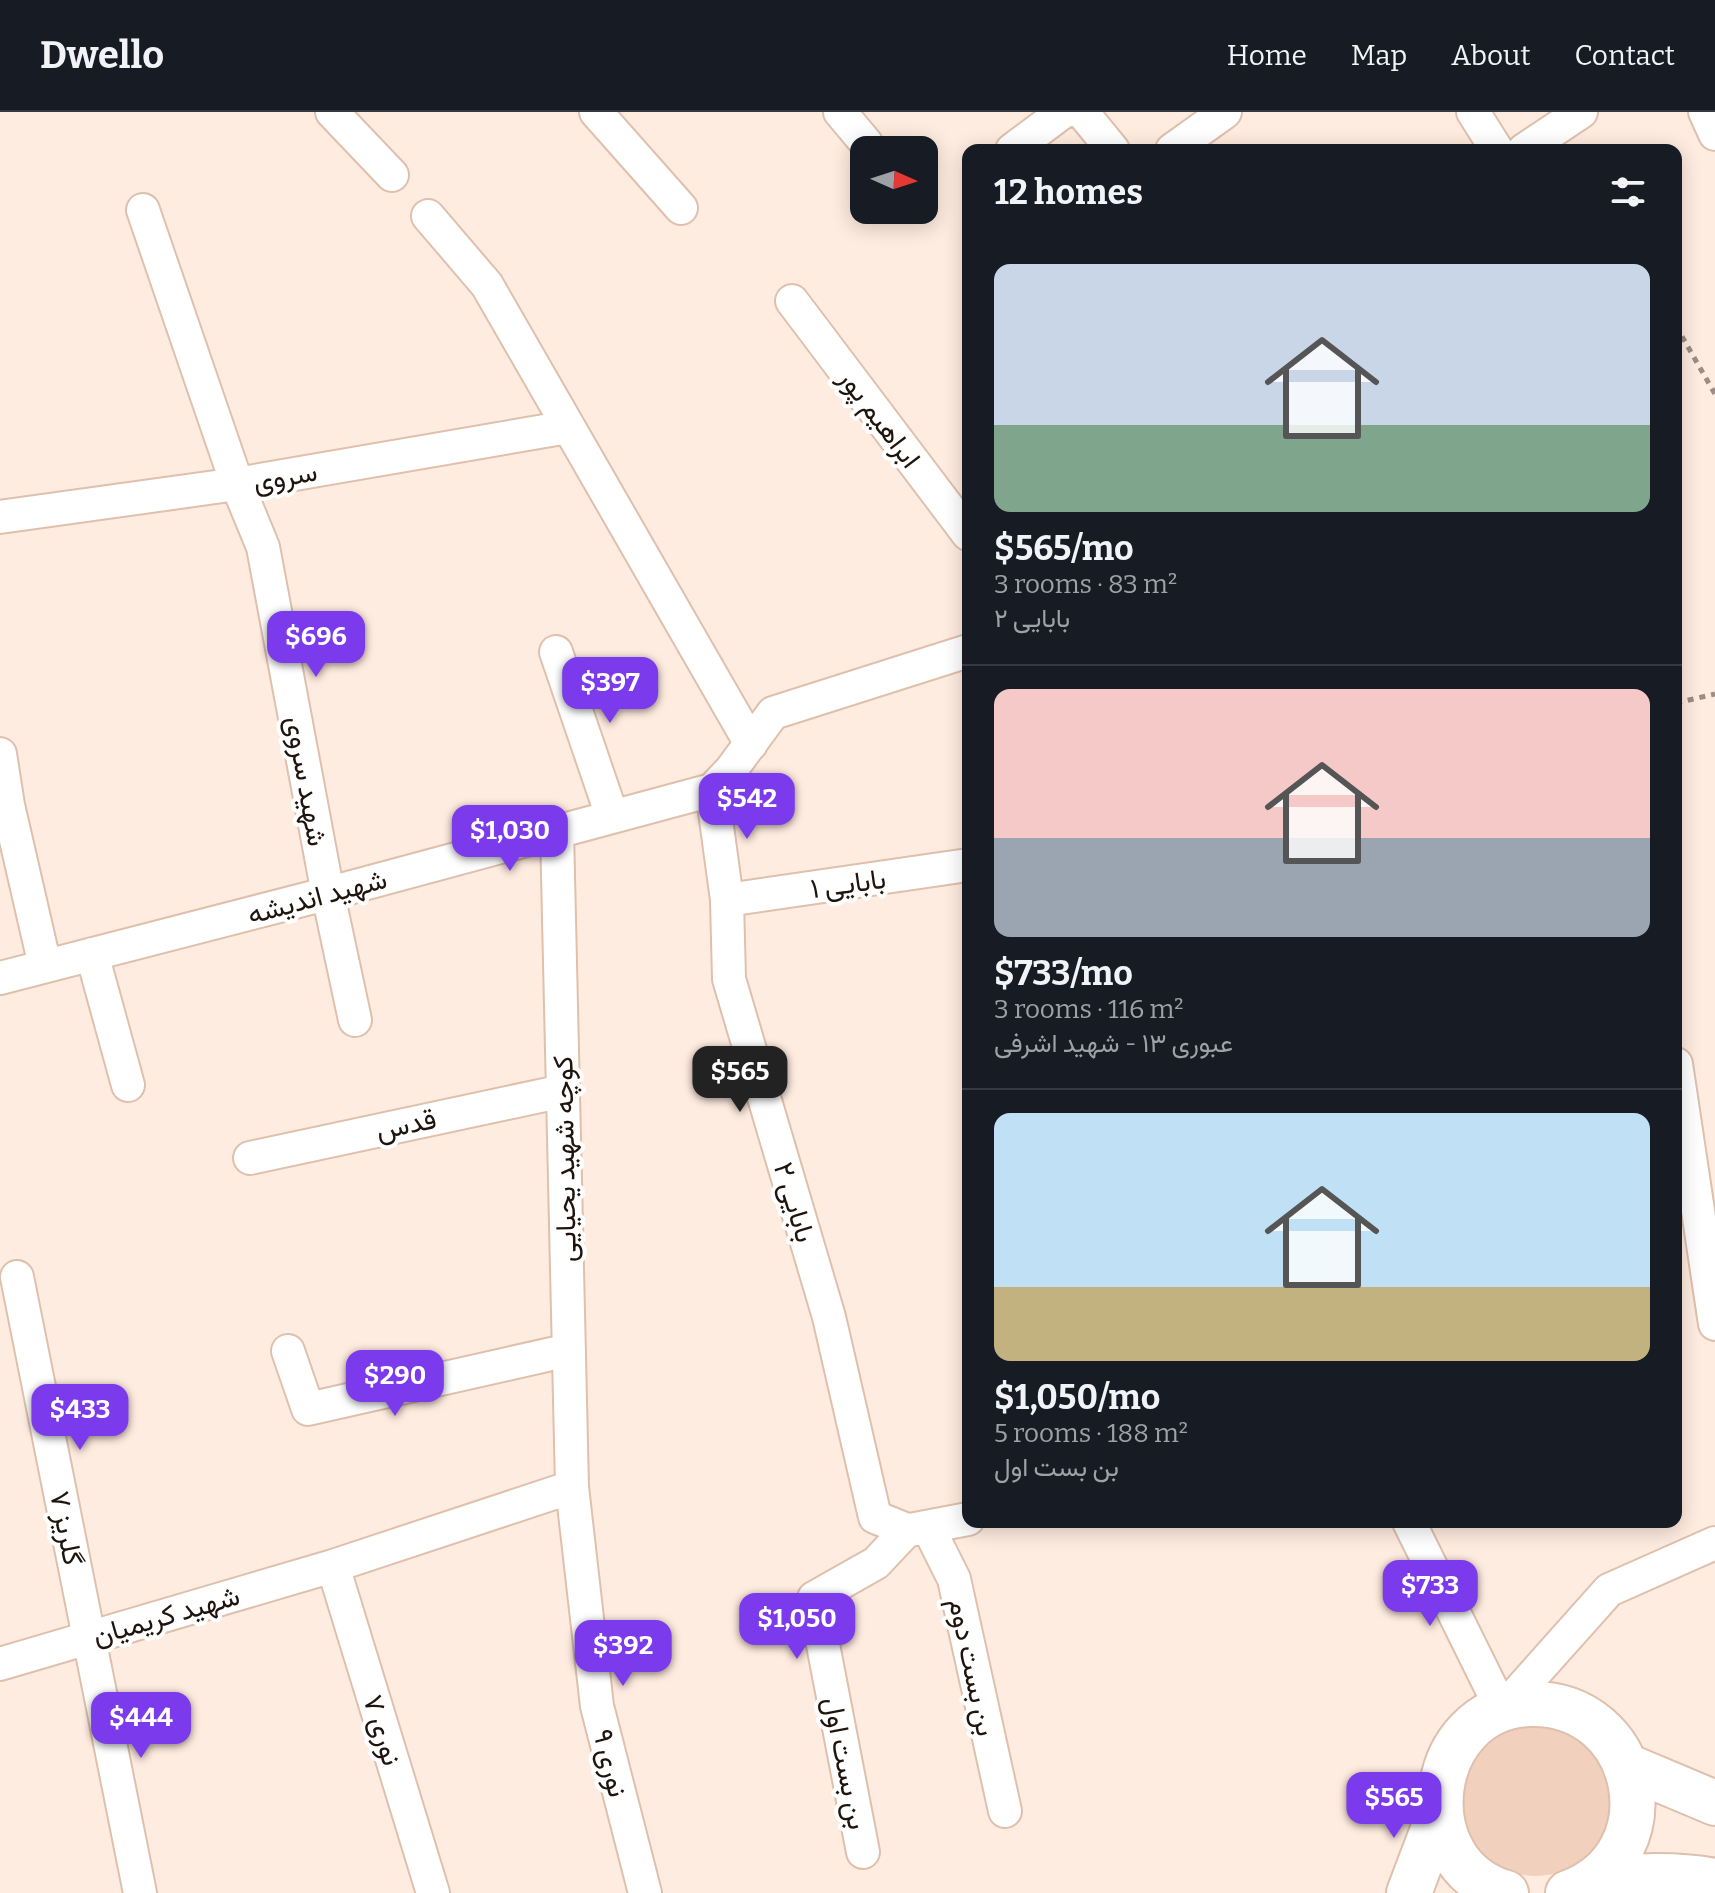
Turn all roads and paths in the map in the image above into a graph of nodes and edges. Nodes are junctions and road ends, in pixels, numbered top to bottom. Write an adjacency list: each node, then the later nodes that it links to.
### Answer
1 (332, 112): 17 (street)
2 (596, 112): 18 (street)
3 (840, 112): 11 (street)
4 (1063, 112): 12 (street)
5 (1082, 112): 13 (street)
6 (1225, 112): 14 (street)
7 (1473, 112): 15 (street)
8 (1581, 112): 16 (street)
9 (1705, 112): 10 (street)
10 (1715, 134)
11 (860, 136)
12 (1020, 144)
13 (1108, 144)
14 (1180, 144)
15 (1493, 144)
16 (1533, 144)
17 (392, 175)
18 (681, 208)
19 (143, 210): 25 (street, شهید سروی)
20 (428, 216): 24 (street)
21 (792, 301): 27 (street, ابراهیم پور)
22 (1682, 336): 23 (path)
23 (1715, 394)
24 (568, 427): 25 (street, سروی); 32 (street)
25 (237, 484): 26 (street, سروی); 38 (street, شهید سروی)
26 (0, 517)
27 (962, 526)
28 (556, 652): 35 (street)
29 (962, 653): 32 (street)
30 (1715, 694): 31 (path)
31 (1682, 702)
32 (751, 744): 34 (street)
33 (0, 754): 41 (street)
34 (712, 790): 35 (street, شهید اندیشه); 39 (street, بابایی ۲)
35 (612, 816): 36 (street, شهید اندیشه)
36 (557, 831): 38 (street, شهید اندیشه); 45 (street, کوچه شهید یحیایی)
37 (962, 866): 39 (street, بابایی ۱)
38 (328, 894): 40 (street, شهید اندیشه); 43 (street, شهید سروی)
39 (727, 900): 54 (street, بابایی ۲)
40 (92, 954): 41 (street, شهید اندیشه); 44 (street)
41 (45, 966): 42 (street, شهید اندیشه)
42 (0, 978)
43 (355, 1020)
44 (128, 1085)
45 (563, 1091): 47 (street, قدس); 50 (street, کوچه شهید یحیایی)
46 (1682, 1104): 49 (street)
47 (250, 1158)
48 (17, 1277): 58 (street, گلریز ۷)
49 (1715, 1324)
50 (569, 1350): 51 (street); 52 (street, کوچه شهید یحیایی)
51 (288, 1351)
52 (572, 1487): 57 (street, شهید کریمیان); 71 (street, نوری ۹)
53 (962, 1520): 54 (street)
54 (917, 1528): 64 (street, بن بست دوم); 66 (street, بن بست اول)
55 (1412, 1528): 60 (street)
56 (1715, 1543): 60 (street)
57 (333, 1566): 58 (street, شهید کریمیان); 70 (street, نوری ۷)
58 (88, 1638): 59 (street, شهید کریمیان); 69 (street, گلریز ۷)
59 (0, 1664)
60 (1502, 1710): 61 (main road); 65 (main road)
61 (1627, 1766): 62 (main road); 63 (main road); 68 (main road)
62 (1715, 1772)
63 (1715, 1803)
64 (1005, 1811)
65 (1440, 1811): 72 (main road); 73 (main road)
66 (863, 1852)
67 (1715, 1881): 68 (main road)
68 (1575, 1890)
69 (140, 1893)
70 (433, 1893)
71 (645, 1893)
72 (1409, 1893)
73 (1506, 1893)

